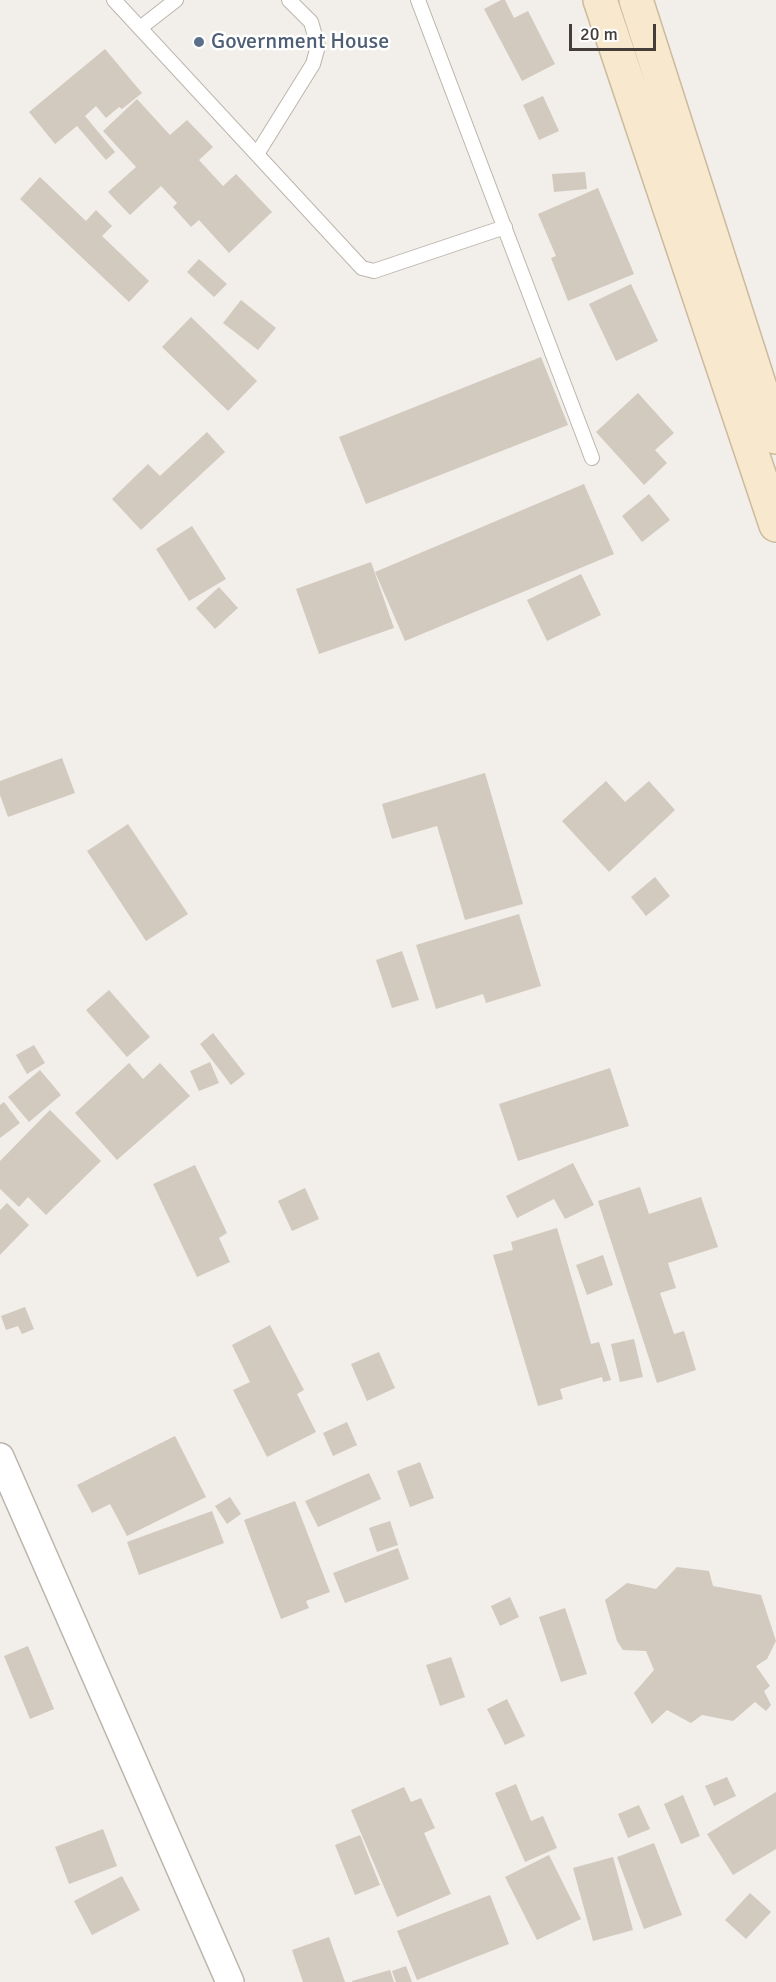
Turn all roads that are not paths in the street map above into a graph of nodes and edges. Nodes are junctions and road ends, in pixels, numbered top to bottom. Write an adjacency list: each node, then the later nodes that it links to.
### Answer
1 (114, 0): 7 (lane)
2 (176, 0): 7 (lane)
3 (289, 0): 8 (lane)
4 (418, 0): 9 (lane)
5 (600, 0): 12 (street)
6 (636, 0): 10 (street)
7 (140, 28): 8 (lane)
8 (257, 154): 9 (lane)
9 (504, 227): 11 (lane)
10 (776, 437)
11 (592, 458)
12 (776, 525)
13 (0, 1457): 14 (street)
14 (230, 1982)

